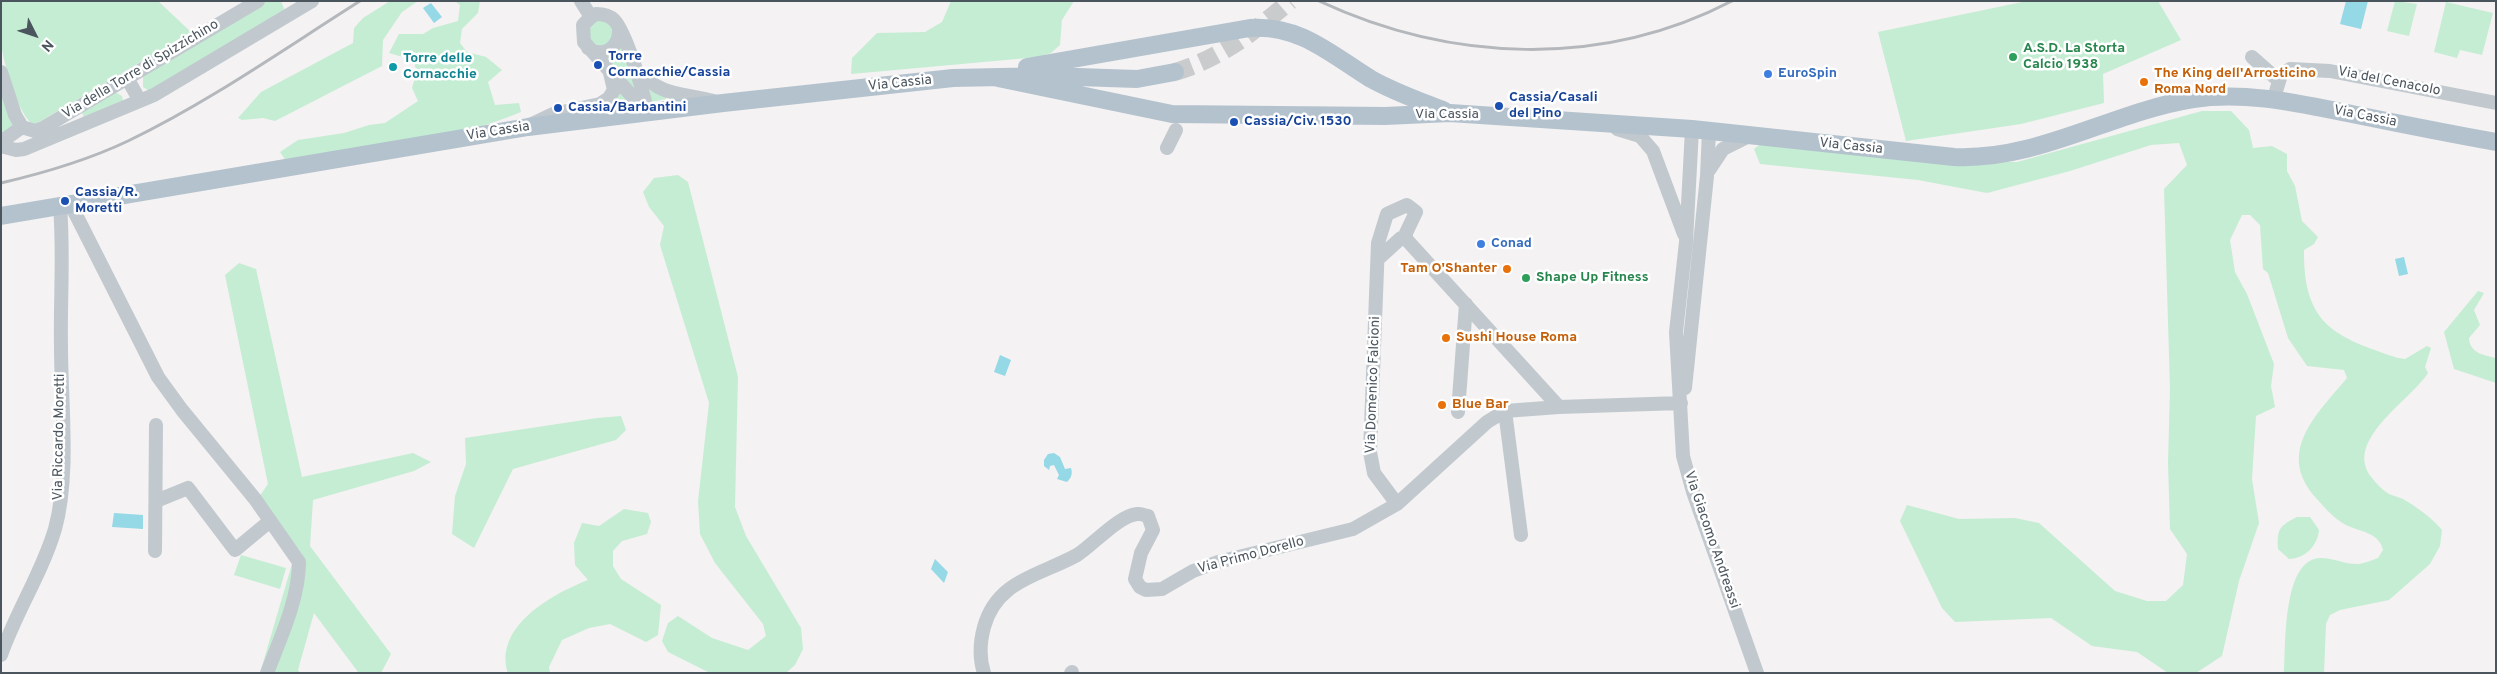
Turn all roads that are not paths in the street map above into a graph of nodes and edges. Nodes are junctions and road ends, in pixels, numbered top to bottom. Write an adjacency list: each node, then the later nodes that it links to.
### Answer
1 (258, 1): 13 (street, Via della Torre di Spizzichino)
2 (312, 1): 4 (street, Via della Torre di Spizzichino)
3 (581, 1): 5 (street)
4 (297, 5): 18 (street, Via della Torre di Spizzichino)
5 (591, 17): 6 (street); 7 (street)
6 (619, 29): 7 (street); 11 (street)
7 (587, 46): 9 (street)
8 (2252, 56): 16 (street)
9 (609, 70): 22 (street); 27 (street)
10 (1, 72): 25 (street)
11 (637, 72): 19 (street); 22 (street)
12 (1175, 72): 15 (main road)
13 (127, 78): 18 (street); 21 (street, Via della Torre di Spizzichino)
14 (952, 78): 15 (main road, Via Cassia); 19 (main road, Via Cassia); 23 (main road)
15 (998, 78): 23 (main road, Via Cassia)
16 (2278, 80): 17 (street); 20 (street, Via del Cenacolo)
17 (2274, 100): 31 (main road, Via Cassia); 33 (main road, Via Cassia)
18 (140, 101): 26 (street, Via della Torre di Spizzichino)
19 (722, 103): 22 (main road, Via Cassia)
20 (2496, 103)
21 (74, 110): 25 (street, Via della Torre di Spizzichino); 26 (street)
22 (646, 113): 27 (main road, Via Cassia)
23 (1450, 113): 24 (main road, Via Cassia)
24 (1590, 121): 28 (main road, Via Cassia); 37 (street, Via Giacomo Andreassi)
25 (22, 127): 32 (street)
26 (80, 127): 34 (street, Via della Torre di Spizzichino)
27 (528, 127): 40 (main road, Via Cassia)
28 (1692, 128): 30 (main road, Via Cassia); 38 (street, Via Giacomo Andreassi)
29 (1176, 130): 35 (street)
30 (1710, 131): 31 (main road, Via Cassia); 36 (street, Via Giacomo Andreassi)
31 (1749, 136): 36 (street, Via Giacomo Andreassi)
32 (1, 142)
33 (2496, 142)
34 (1, 146)
35 (1167, 148)
36 (1707, 176): 39 (street, Via Giacomo Andreassi)
37 (1671, 198): 38 (street); 43 (street, Via Giacomo Andreassi)
38 (1689, 200): 39 (street); 43 (street, Via Giacomo Andreassi)
39 (1703, 200): 46 (street, Via Giacomo Andreassi)
40 (65, 206): 41 (main road, Via Cassia); 53 (street); 56 (street, Via Riccardo Moretti)
41 (1, 216)
42 (1406, 239): 44 (street); 44 (street, Via Domenico Falcioni); 45 (street)
43 (1686, 242): 46 (street, Via Giacomo Andreassi)
44 (1379, 258): 52 (street, Via Domenico Falcioni)
45 (1466, 304): 47 (street); 49 (street)
46 (1677, 400): 47 (street, Via Primo Dorello); 59 (street, Via Giacomo Andreassi)
47 (1559, 407): 48 (street, Via Primo Dorello)
48 (1505, 411): 52 (street, Via Primo Dorello); 54 (street)
49 (1458, 412)
50 (156, 425): 51 (street)
51 (156, 501): 53 (street); 55 (street)
52 (1397, 504): 58 (street, Via Primo Dorello)
53 (270, 521): 57 (street)
54 (1521, 535)
55 (155, 551)
56 (1, 655)
57 (267, 673)
58 (984, 673)
59 (1757, 673)

